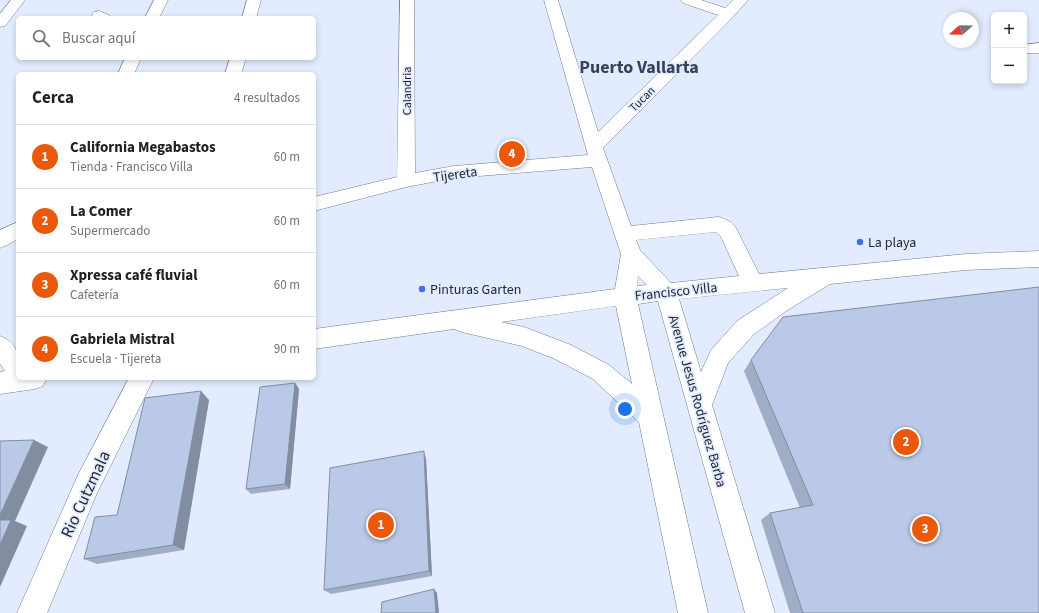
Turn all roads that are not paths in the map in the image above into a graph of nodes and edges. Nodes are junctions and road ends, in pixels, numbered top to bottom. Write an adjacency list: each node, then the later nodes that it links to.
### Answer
1 (18, 0): 11 (street)
2 (161, 0): 9 (street)
3 (254, 0): 10 (street)
4 (407, 0): 17 (street, Calandria)
5 (551, 0): 16 (street)
6 (688, 0): 8 (street)
7 (741, 0): 8 (street, Tucan)
8 (728, 14): 16 (street, Tucan)
9 (153, 16)
10 (250, 16)
11 (0, 23)
12 (132, 60): 14 (street)
13 (237, 60): 15 (street)
14 (127, 72)
15 (234, 72)
16 (596, 153): 17 (street, Tijereta); 21 (street)
17 (406, 181): 18 (street, Tijereta)
18 (316, 204)
19 (16, 230): 20 (street)
20 (0, 240)
21 (628, 244): 24 (street); 25 (street, Avenue Jesus Rodríguez Barba); 26 (street)
22 (1039, 259): 23 (street, Francisco Villa)
23 (827, 276): 24 (street, Francisco Villa); 34 (street)
24 (753, 283): 25 (street, Francisco Villa)
25 (666, 292): 26 (street, Francisco Villa); 34 (street, Avenue Jesus Rodríguez Barba)
26 (625, 296): 27 (street, Francisco Villa); 35 (street)
27 (448, 320): 28 (street, Francisco Villa); 35 (street)
28 (316, 339)
29 (0, 346): 30 (street)
30 (16, 364)
31 (16, 379): 33 (street)
32 (141, 380): 36 (street, Rio Cutzmala)
33 (0, 383)
34 (699, 406): 38 (street, Avenue Jesus Rodríguez Barba)
35 (651, 416): 37 (street)
36 (32, 613)
37 (693, 613)
38 (760, 613)

